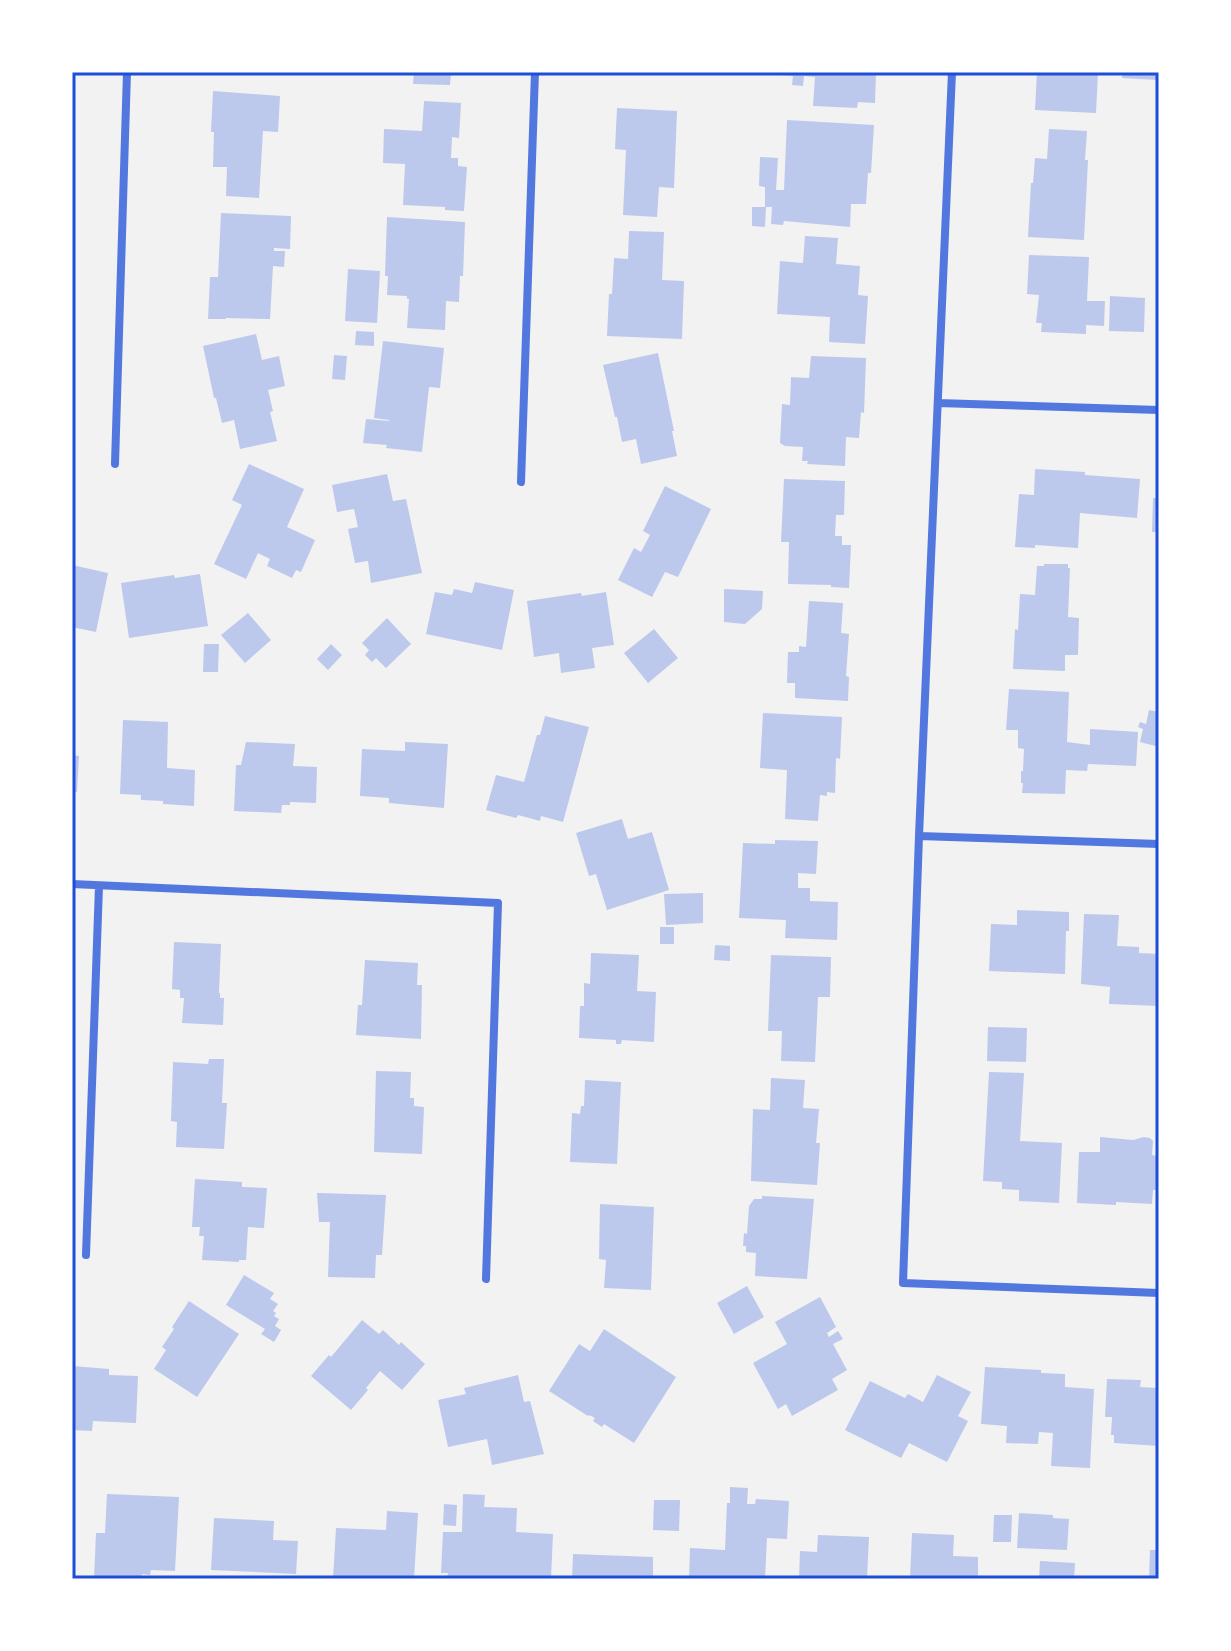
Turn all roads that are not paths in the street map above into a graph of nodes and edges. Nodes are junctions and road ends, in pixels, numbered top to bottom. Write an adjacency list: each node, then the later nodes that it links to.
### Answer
1 (127, 72): 6 (street)
2 (535, 72): 7 (street)
3 (952, 72): 4 (street)
4 (938, 403): 5 (street); 8 (street)
5 (1159, 410)
6 (115, 464)
7 (521, 482)
8 (919, 836): 9 (street); 14 (street)
9 (1159, 844)
10 (72, 884): 11 (street)
11 (99, 886): 12 (street); 13 (street)
12 (86, 1255)
13 (486, 1279)
14 (1159, 1293)

